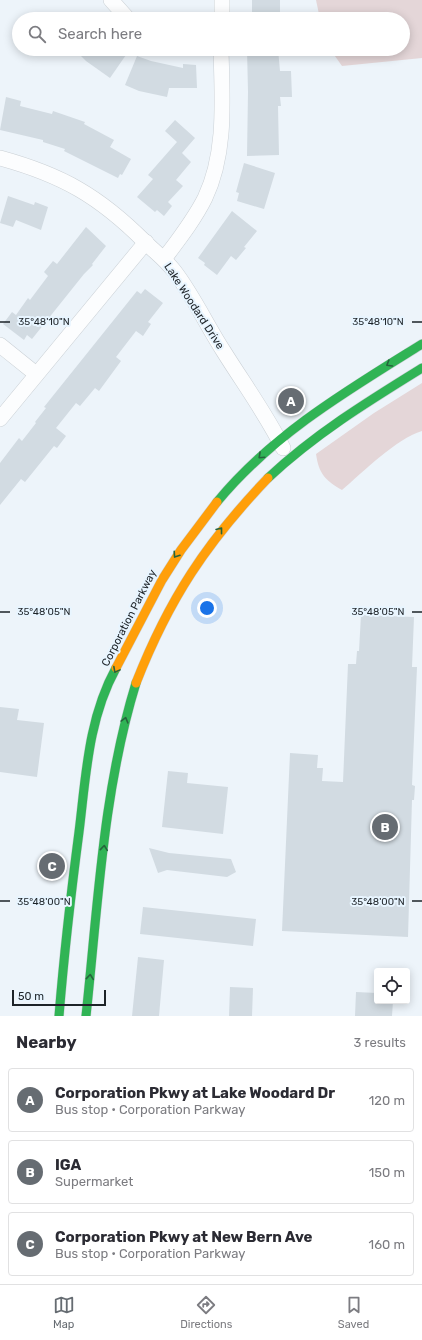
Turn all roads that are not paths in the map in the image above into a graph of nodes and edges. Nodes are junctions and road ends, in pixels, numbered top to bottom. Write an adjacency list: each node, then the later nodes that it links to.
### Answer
1 (111, 0): 3 (street)
2 (222, 0): 4 (street)
3 (122, 12)
4 (222, 12)
5 (221, 56): 8 (street)
6 (0, 158): 7 (street, Lake Woodard Drive)
7 (146, 242): 8 (street, Lake Woodard Drive); 12 (street)
8 (164, 259): 14 (street, Lake Woodard Drive)
9 (422, 344): 14 (main road, Corporation Parkway, one-way to 14)
10 (0, 345): 12 (street)
11 (422, 368): 15 (main road)
12 (36, 374): 13 (street)
13 (0, 419)
14 (279, 440): 15 (street, Lake Woodard Drive); 16 (main road, Corporation Parkway, one-way to 16)
15 (289, 459): 17 (main road, one-way to 15)
16 (59, 1016)
17 (86, 1016)

